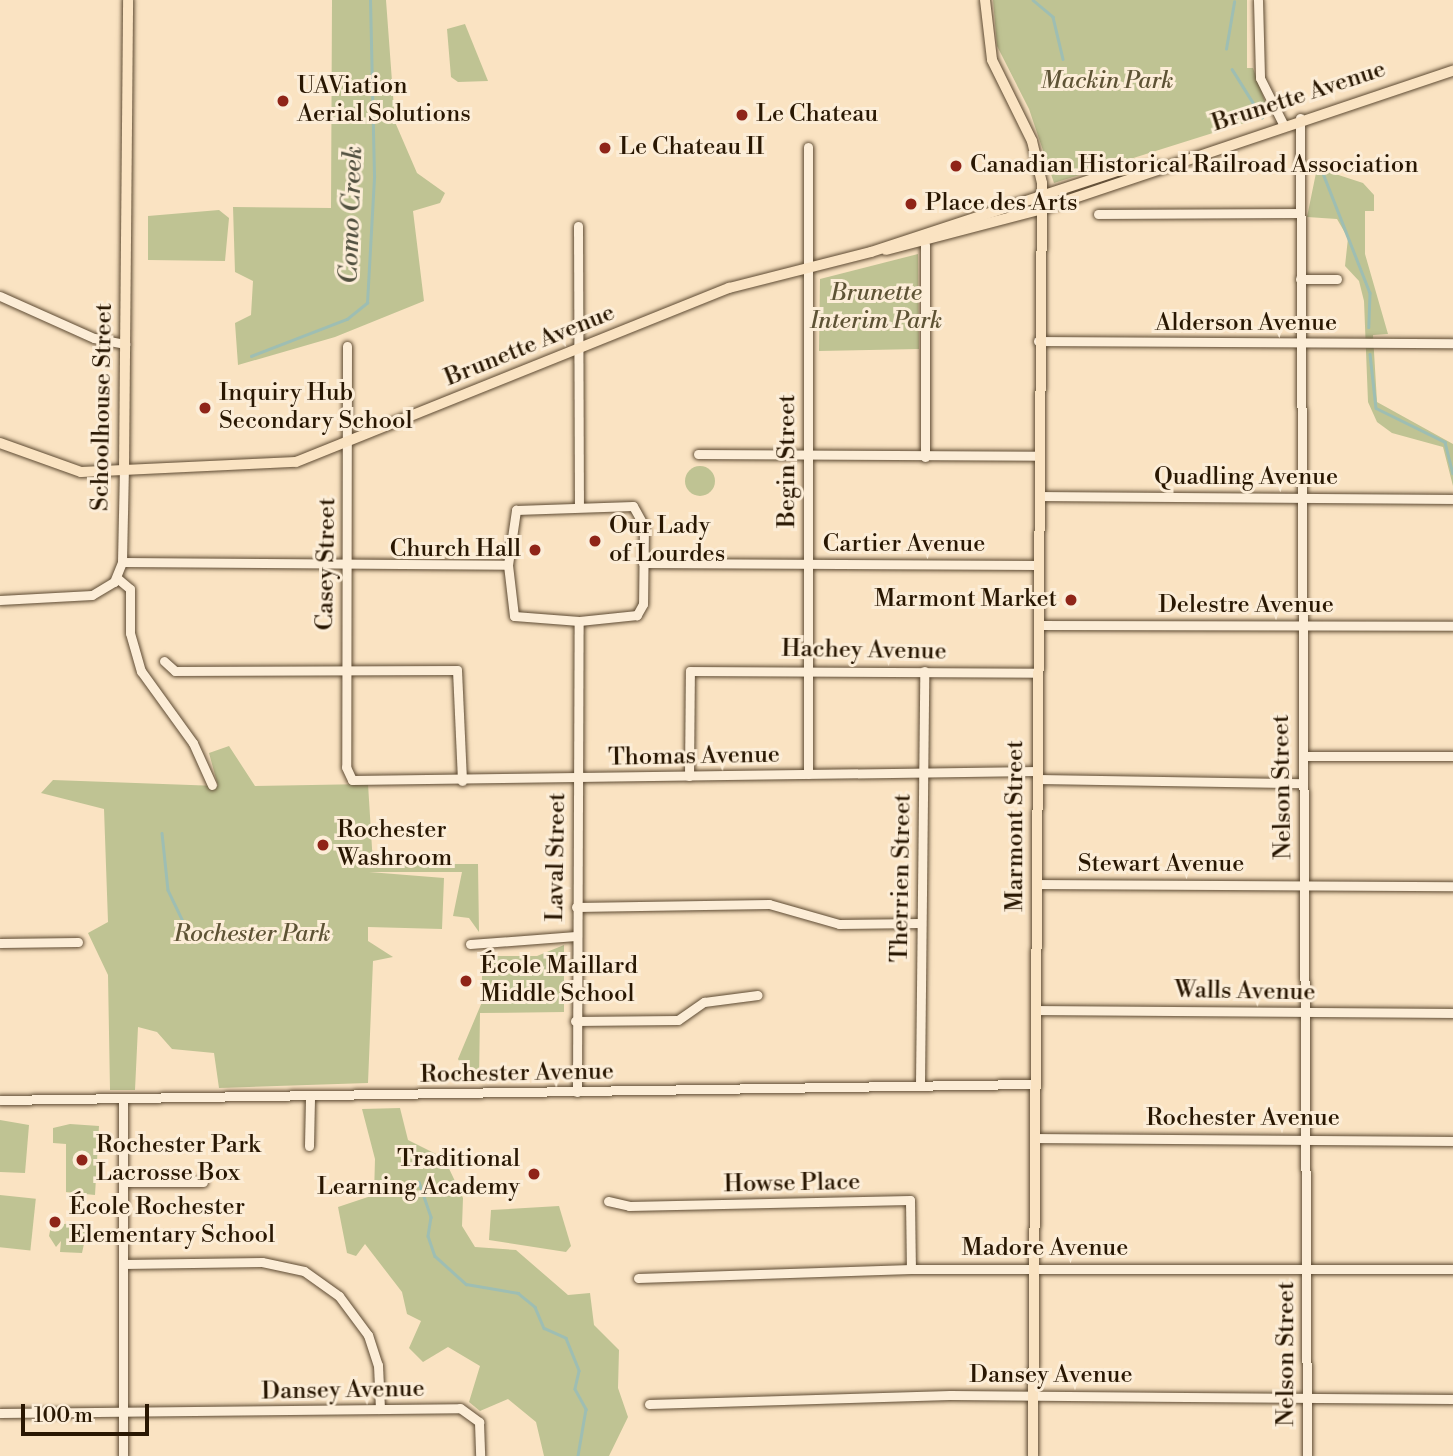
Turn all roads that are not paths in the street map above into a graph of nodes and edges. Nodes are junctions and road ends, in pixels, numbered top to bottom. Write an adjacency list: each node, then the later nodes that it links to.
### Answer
1 (128, 0): 23 (main road, Schoolhouse Street)
2 (985, 0): 9 (main road, Marmont Street)
3 (1258, 0): 6 (street)
4 (1453, 71): 5 (main road, Brunette Avenue)
5 (1300, 118): 6 (main road, Brunette Avenue); 11 (street, Nelson Street)
6 (1283, 124): 8 (main road, Brunette Avenue)
7 (808, 147): 16 (street, Begin Street)
8 (1158, 166): 9 (main road, Brunette Avenue); 10 (main road, Brunette Avenue)
9 (1041, 196): 10 (main road, Marmont Street); 15 (main road, Brunette Avenue)
10 (1039, 210): 14 (main road, Brunette Avenue); 20 (main road, Marmont Street)
11 (1298, 213): 12 (street); 17 (street, Nelson Street)
12 (1098, 214)
13 (578, 226): 25 (street)
14 (925, 245): 15 (main road, Brunette Avenue); 31 (street)
15 (871, 252): 16 (main road, Brunette Avenue)
16 (807, 268): 25 (main road, Brunette Avenue); 29 (street, Begin Street)
17 (1300, 279): 18 (street); 21 (street, Nelson Street)
18 (1337, 279)
19 (0, 296): 23 (street)
20 (1038, 341): 21 (street, Alderson Avenue); 30 (main road, Marmont Street)
21 (1299, 343): 22 (street, Alderson Avenue); 34 (street, Nelson Street)
22 (1453, 343)
23 (125, 344): 32 (main road, Schoolhouse Street)
24 (347, 346): 27 (street, Casey Street)
25 (579, 349): 27 (main road, Brunette Avenue); 36 (street)
26 (0, 443): 32 (main road, Brunette Avenue)
27 (348, 443): 32 (main road, Brunette Avenue); 39 (street, Casey Street)
28 (698, 454): 29 (street)
29 (807, 455): 31 (street); 40 (street, Begin Street)
30 (1038, 456): 31 (street); 33 (main road, Marmont Street)
31 (925, 457)
32 (124, 470): 37 (street, Schoolhouse Street)
33 (1038, 496): 34 (street, Quadling Avenue); 42 (main road, Marmont Street)
34 (1301, 498): 35 (street, Quadling Avenue); 47 (street, Nelson Street)
35 (1453, 499)
36 (579, 506): 38 (street); 41 (street)
37 (122, 562): 39 (street); 43 (street, Schoolhouse Street)
38 (643, 563): 40 (street, Cartier Avenue); 45 (street)
39 (347, 564): 41 (street); 50 (street, Casey Street)
40 (807, 564): 42 (street, Cartier Avenue); 51 (street, Begin Street)
41 (508, 565): 45 (street)
42 (1039, 565): 46 (main road, Marmont Street)
43 (117, 578): 44 (street); 64 (street)
44 (0, 600)
45 (579, 621): 60 (street, Laval Street)
46 (1038, 625): 47 (street, Delestre Avenue); 53 (main road, Marmont Street)
47 (1301, 626): 48 (street, Delestre Avenue); 54 (street, Nelson Street)
48 (1453, 626)
49 (164, 661): 50 (street)
50 (345, 668): 61 (street, Casey Street); 62 (street)
51 (807, 670): 52 (street, Hachey Avenue); 57 (street, Begin Street); 59 (street, Hachey Avenue)
52 (925, 671): 53 (street, Hachey Avenue); 56 (street, Therrien Street)
53 (1038, 673): 58 (main road, Marmont Street)
54 (1303, 756): 55 (street); 63 (street, Nelson Street)
55 (1453, 756)
56 (924, 773): 57 (street, Thomas Avenue); 58 (street, Thomas Avenue); 69 (street, Therrien Street)
57 (808, 774): 59 (street, Thomas Avenue)
58 (1038, 775): 63 (street, Thomas Avenue); 65 (main road, Marmont Street)
59 (689, 776): 60 (street, Thomas Avenue)
60 (577, 779): 62 (street, Thomas Avenue); 68 (street, Laval Street)
61 (352, 780): 62 (street, Thomas Avenue)
62 (462, 781)
63 (1303, 783): 66 (street, Nelson Street)
64 (212, 785)
65 (1036, 884): 66 (street, Stewart Avenue); 75 (main road, Marmont Street)
66 (1304, 885): 67 (street, Stewart Avenue); 76 (street, Nelson Street)
67 (1453, 886)
68 (576, 906): 69 (street); 70 (street, Laval Street)
69 (920, 923): 80 (street, Therrien Street)
70 (576, 936): 73 (street); 78 (street, Laval Street)
71 (78, 942): 72 (street)
72 (0, 943)
73 (470, 944)
74 (758, 995): 78 (street)
75 (1036, 1010): 76 (street, Walls Avenue); 79 (main road, Marmont Street)
76 (1304, 1012): 77 (street, Walls Avenue); 86 (street, Nelson Street)
77 (1453, 1013)
78 (575, 1021): 81 (street, Laval Street)
79 (1035, 1084): 80 (street, Rochester Avenue); 85 (main road, Marmont Street)
80 (920, 1085): 81 (street, Rochester Avenue)
81 (577, 1092): 82 (street, Rochester Avenue)
82 (310, 1097): 84 (street, Rochester Avenue); 88 (street)
83 (0, 1100): 84 (street, Rochester Avenue)
84 (123, 1101): 89 (street)
85 (1034, 1138): 86 (street, Rochester Avenue); 94 (main road, Marmont Street)
86 (1305, 1139): 87 (street, Rochester Avenue); 95 (street, Nelson Street)
87 (1453, 1141)
88 (309, 1146)
89 (123, 1182): 90 (street); 92 (street)
90 (203, 1182)
91 (608, 1201): 93 (street, Howse Place)
92 (124, 1264): 102 (street); 104 (street)
93 (911, 1269): 94 (street, Madore Avenue); 97 (street, Madore Avenue)
94 (1033, 1269): 95 (street, Madore Avenue); 98 (main road, Marmont Street)
95 (1306, 1269): 96 (street, Madore Avenue); 99 (street, Nelson Street)
96 (1453, 1269)
97 (638, 1278)
98 (1033, 1395): 99 (street, Dansey Avenue); 101 (street, Dansey Avenue); 107 (main road, Marmont Street)
99 (1306, 1398): 100 (street, Dansey Avenue); 108 (street, Nelson Street)
100 (1453, 1399)
101 (649, 1404)
102 (380, 1409): 104 (street, Dansey Avenue); 106 (street, Dansey Avenue)
103 (0, 1413): 104 (street, Dansey Avenue)
104 (124, 1413): 105 (street)
105 (123, 1456)
106 (480, 1456)
107 (1033, 1456)
108 (1307, 1456)

